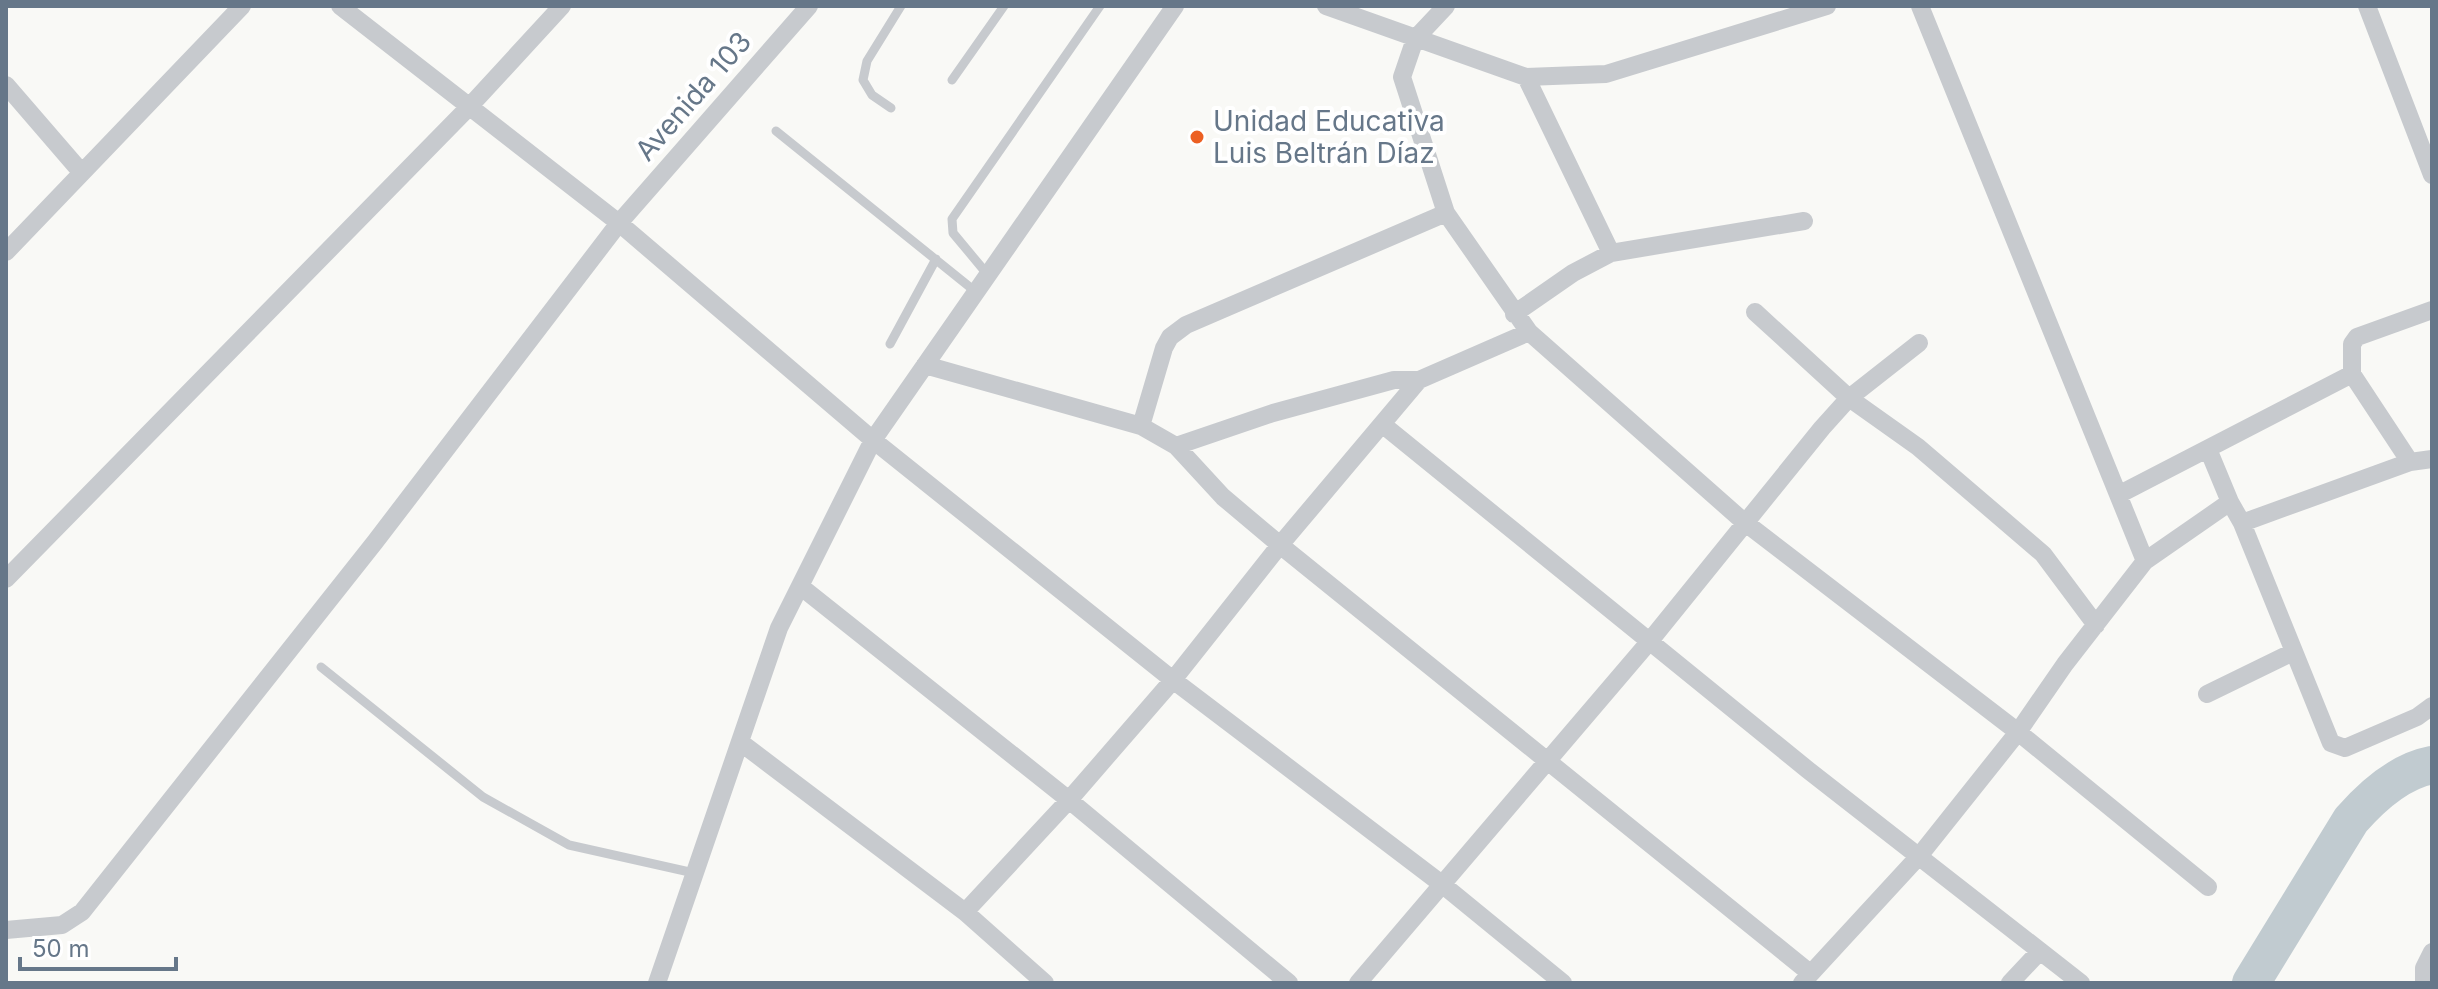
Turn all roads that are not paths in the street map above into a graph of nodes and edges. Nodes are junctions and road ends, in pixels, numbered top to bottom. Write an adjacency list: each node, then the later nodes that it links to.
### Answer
1 (242, 6): 22 (street)
2 (340, 6): 19 (street)
3 (562, 6): 19 (street)
4 (809, 6): 26 (street, Avenida 103)
5 (901, 6): 20 (lane)
6 (1004, 6): 17 (lane)
7 (1100, 6): 30 (lane)
8 (1175, 6): 30 (street)
9 (1326, 6): 15 (street)
10 (1446, 6): 15 (street)
11 (1827, 6): 14 (street)
12 (1920, 6): 49 (street)
13 (2367, 6): 23 (street)
14 (1802, 10): 16 (street)
15 (1415, 39): 16 (street); 24 (street)
16 (1526, 77): 28 (street)
17 (952, 80)
18 (6, 85): 22 (street)
19 (469, 107): 26 (street); 55 (street)
20 (891, 108)
21 (776, 131): 29 (lane)
22 (82, 173): 27 (street)
23 (2432, 175)
24 (1446, 213): 34 (street); 43 (street)
25 (1804, 221): 28 (street)
26 (619, 223): 44 (street); 73 (street, Avenida 103)
27 (6, 252)
28 (1611, 253): 34 (street)
29 (936, 259): 31 (lane); 37 (lane)
30 (988, 275): 31 (street)
31 (976, 292): 38 (street)
32 (2432, 310): 39 (street)
33 (1755, 312): 41 (street)
34 (1514, 314): 35 (street)
35 (1529, 332): 40 (street); 51 (street)
36 (1919, 343): 41 (street)
37 (890, 344)
38 (925, 365): 43 (street); 44 (street)
39 (2352, 374): 46 (street); 48 (street)
40 (1419, 380): 42 (street); 45 (street)
41 (1849, 398): 51 (street); 57 (street)
42 (1382, 424): 53 (street); 58 (street)
43 (1141, 426): 45 (street)
44 (873, 440): 56 (street); 61 (street)
45 (1176, 446): 53 (street)
46 (2208, 449): 49 (street); 50 (street)
47 (2432, 459): 48 (street)
48 (2410, 462): 52 (street)
49 (2120, 494): 54 (street)
50 (2230, 502): 52 (street); 54 (street)
51 (1743, 521): 58 (street); 64 (street)
52 (2242, 523): 59 (street)
53 (1280, 545): 61 (street); 66 (street)
54 (2145, 561): 57 (street)
55 (6, 579)
56 (800, 586): 65 (street); 67 (street)
57 (2096, 625): 64 (street)
58 (1649, 642): 66 (street); 68 (street)
59 (2293, 652): 62 (street); 63 (street)
60 (321, 667): 69 (lane)
61 (1173, 680): 67 (street); 70 (street)
62 (2207, 694)
63 (2432, 706)
64 (2018, 732): 68 (street); 71 (street)
65 (740, 742): 69 (street); 72 (street)
66 (1547, 762): 70 (street); 76 (street)
67 (1069, 800): 72 (street); 79 (street)
68 (1920, 855): 74 (street); 76 (street)
69 (694, 873): 77 (street)
70 (1443, 885): 80 (street); 81 (street)
71 (2208, 887)
72 (965, 912): 78 (street)
73 (6, 930)
74 (2040, 951): 82 (street); 83 (street)
75 (2432, 952): 84 (street)
76 (1806, 978)
77 (657, 983)
78 (1045, 983)
79 (1289, 983)
80 (1358, 983)
81 (1563, 983)
82 (2010, 983)
83 (2081, 983)
84 (2424, 983)

